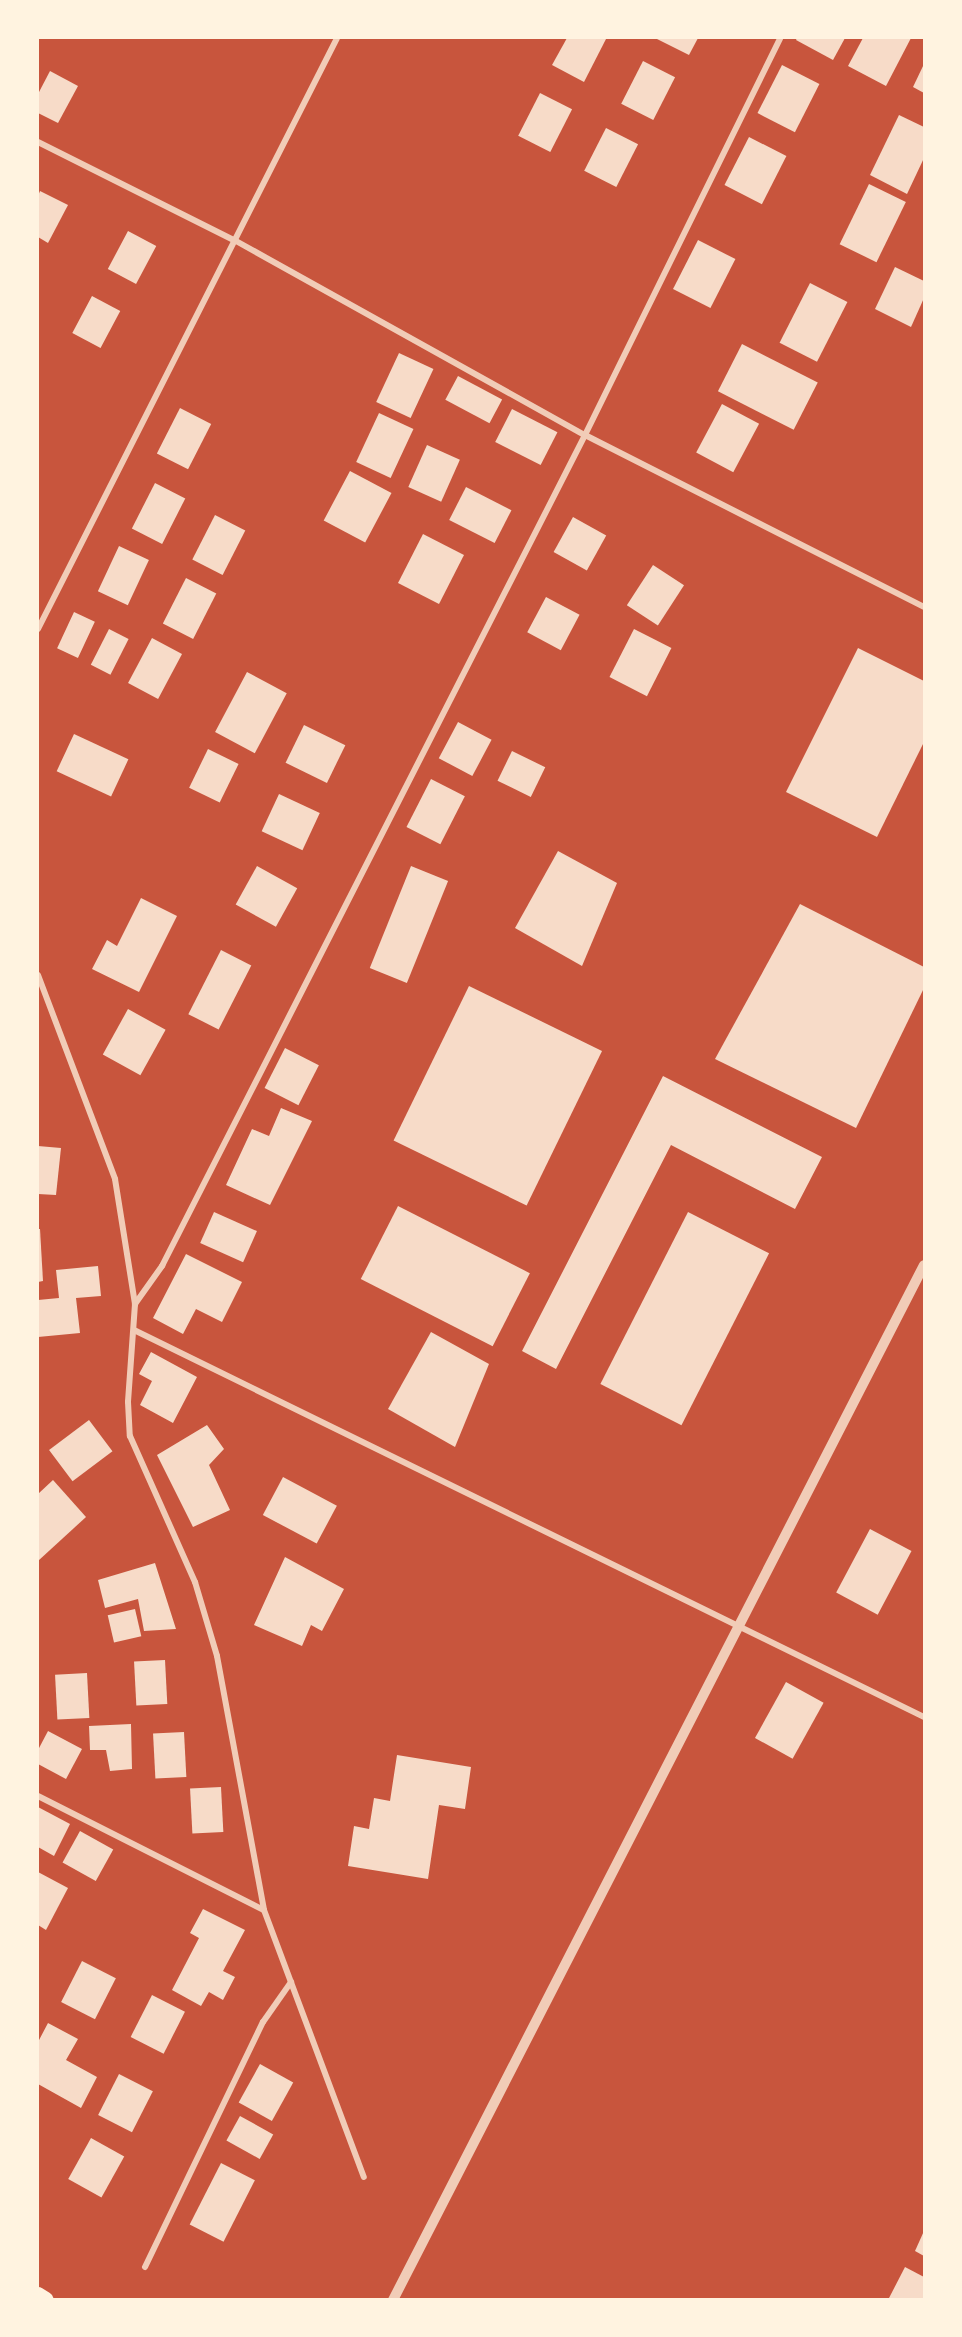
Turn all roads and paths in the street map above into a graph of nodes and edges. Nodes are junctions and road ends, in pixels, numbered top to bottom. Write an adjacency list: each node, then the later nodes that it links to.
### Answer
1 (337, 38): 4 (street)
2 (780, 38): 5 (street)
3 (38, 142): 4 (street)
4 (236, 241): 5 (street); 7 (street)
5 (585, 435): 6 (street); 10 (street)
6 (924, 607)
7 (38, 629)
8 (38, 976): 10 (street)
9 (924, 1265): 12 (street)
10 (135, 1304): 11 (street)
11 (134, 1330): 12 (street); 15 (street)
12 (738, 1628): 13 (street); 21 (street)
13 (924, 1717)
14 (38, 1796): 15 (street)
15 (264, 1910): 16 (street)
16 (291, 1982): 17 (street); 18 (street)
17 (364, 2177)
18 (145, 2267)
19 (38, 2295): 20 (highway)
20 (46, 2300)
21 (393, 2300)

